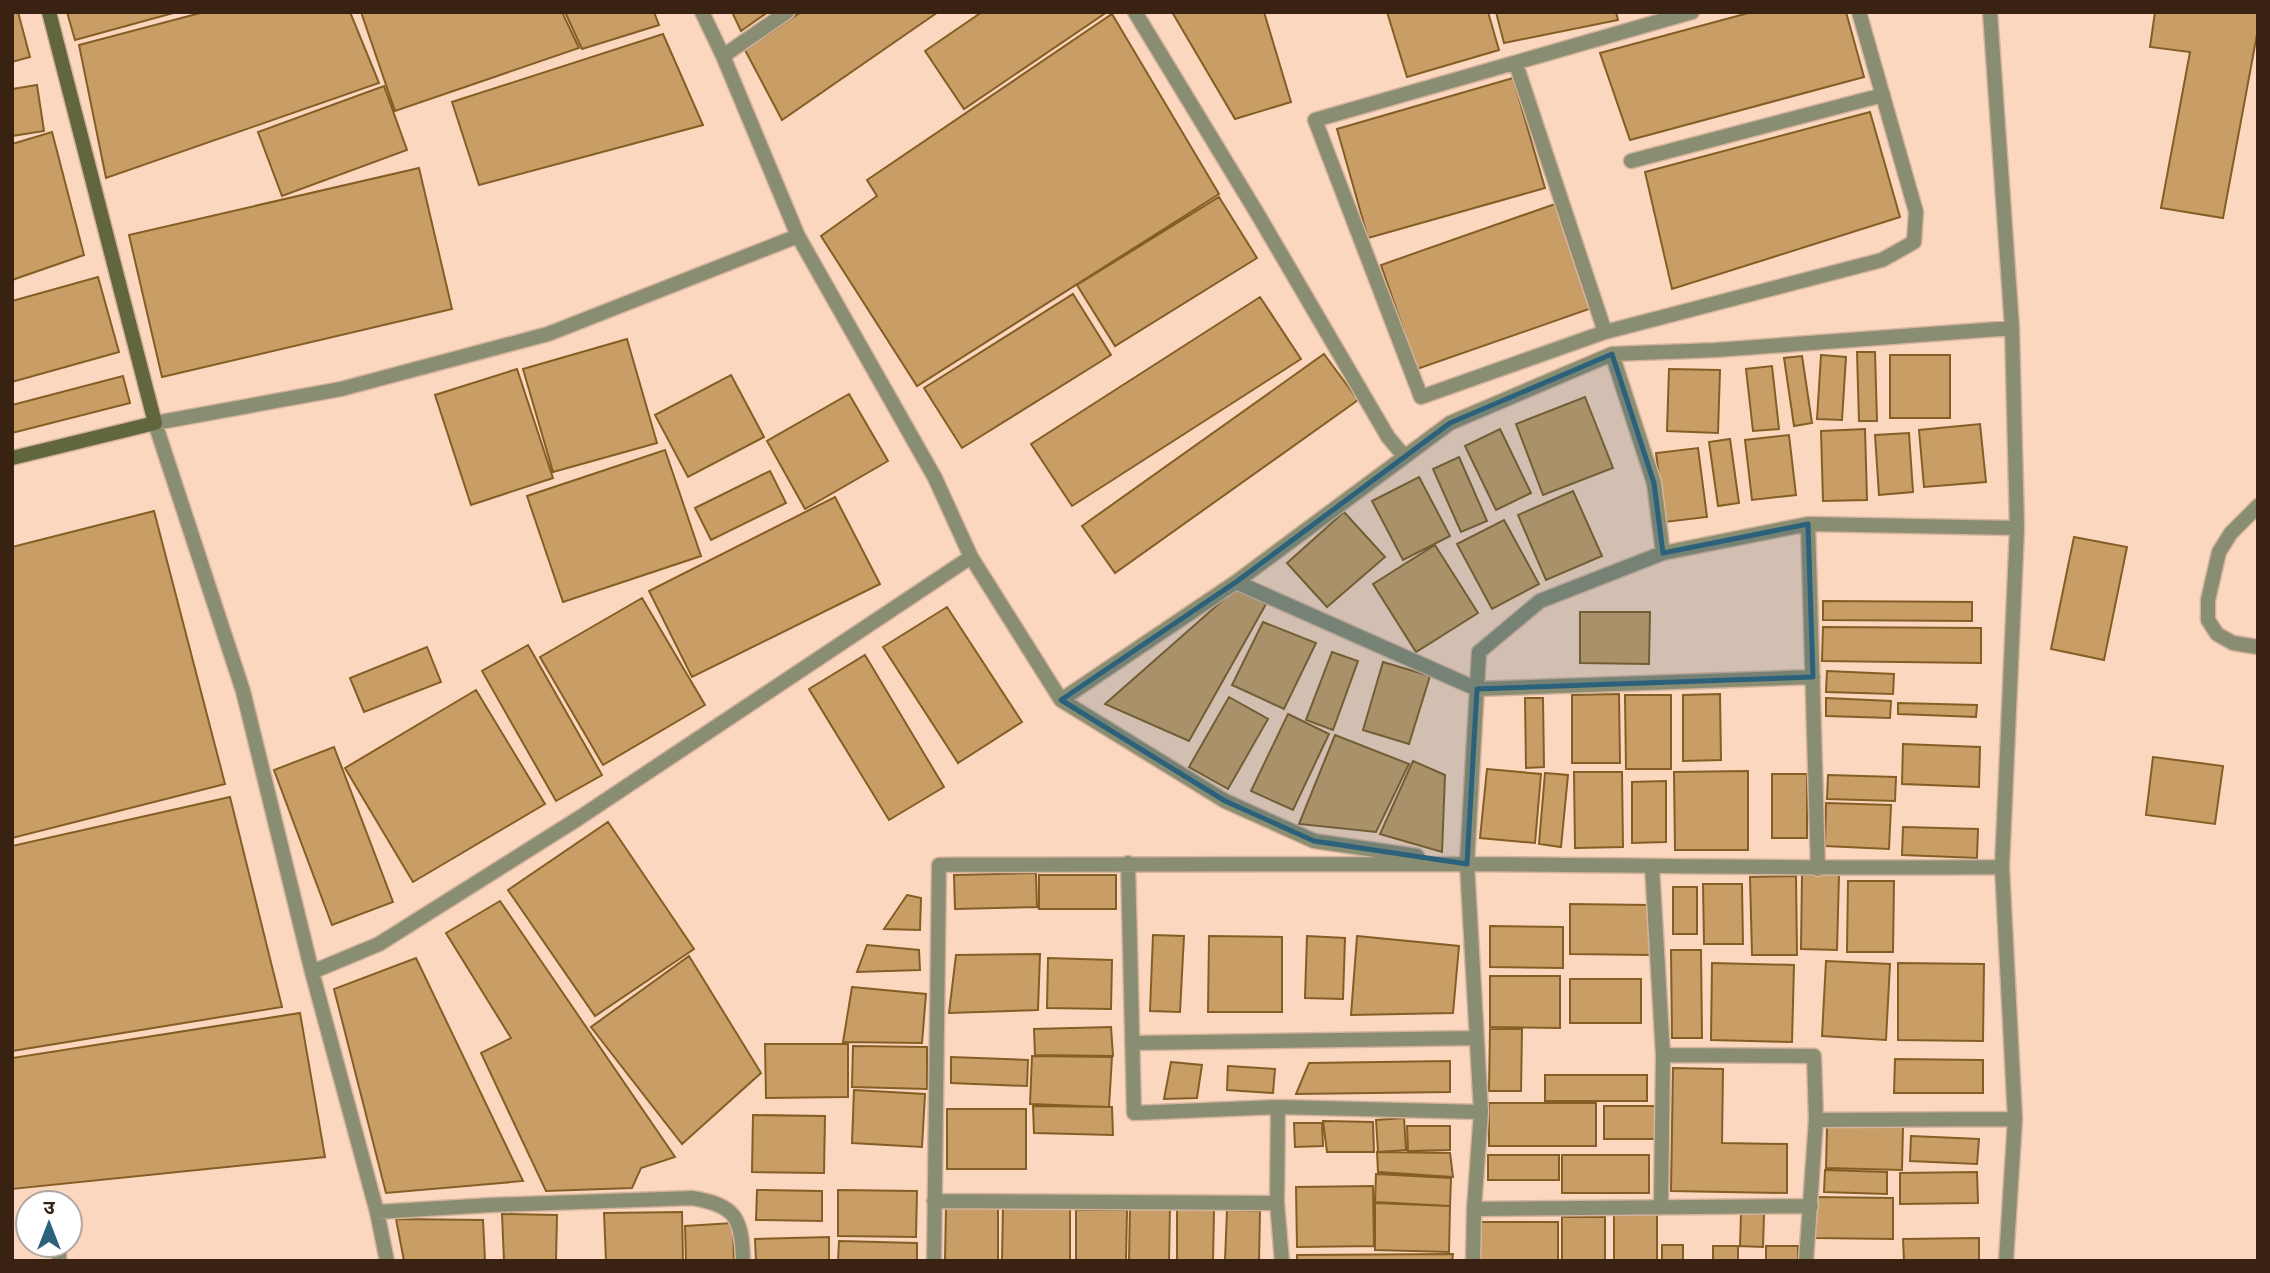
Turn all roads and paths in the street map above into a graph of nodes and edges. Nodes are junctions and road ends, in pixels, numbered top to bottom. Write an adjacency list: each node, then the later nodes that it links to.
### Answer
1 (49, 12): 16 (street)
2 (702, 12): 8 (street)
3 (787, 12): 8 (street)
4 (1135, 12): 17 (street)
5 (1692, 12): 9 (street)
6 (1859, 12): 10 (street)
7 (1990, 12): 13 (street)
8 (723, 56): 12 (street)
9 (1516, 64): 14 (street); 14 (street)
10 (1883, 95): 11 (street); 14 (street)
11 (1631, 161)
12 (798, 236): 16 (street); 23 (street)
13 (2012, 328): 15 (street); 21 (street)
14 (1605, 332)
15 (1612, 354): 17 (street); 22 (street)
16 (155, 423): 18 (street); 34 (street)
17 (1404, 456): 24 (street)
18 (12, 458)
19 (2258, 506): 25 (street)
20 (1808, 524): 21 (street); 22 (street); 26 (street)
21 (2017, 528): 32 (street)
22 (1663, 553): 27 (street)
23 (971, 557): 28 (street); 34 (street)
24 (1236, 582): 27 (street); 28 (street)
25 (2258, 647)
26 (1814, 677): 27 (street); 33 (street)
27 (1477, 689): 30 (street)
28 (1061, 700): 30 (street)
29 (1128, 863): 30 (street); 36 (street); 42 (street)
30 (1467, 864): 31 (street); 35 (street)
31 (1652, 866): 33 (street); 37 (street)
32 (2002, 867): 33 (street); 40 (street)
33 (1818, 869)
34 (312, 972): 47 (street)
35 (1477, 1038): 36 (street); 39 (street)
36 (1132, 1042): 38 (street)
37 (1663, 1055): 41 (street); 45 (street)
38 (1278, 1107): 39 (street); 43 (street)
39 (1481, 1112): 46 (street)
40 (2015, 1119): 41 (street); 54 (street)
41 (1816, 1120): 44 (street)
42 (934, 1201): 43 (street); 50 (street)
43 (1277, 1202): 51 (street)
44 (1811, 1206): 45 (street); 53 (street)
45 (1661, 1207): 46 (street)
46 (1474, 1209): 52 (street)
47 (377, 1212): 48 (street); 49 (street)
48 (387, 1261)
49 (743, 1261)
50 (934, 1261)
51 (1282, 1261)
52 (1473, 1261)
53 (1806, 1261)
54 (2006, 1261)

